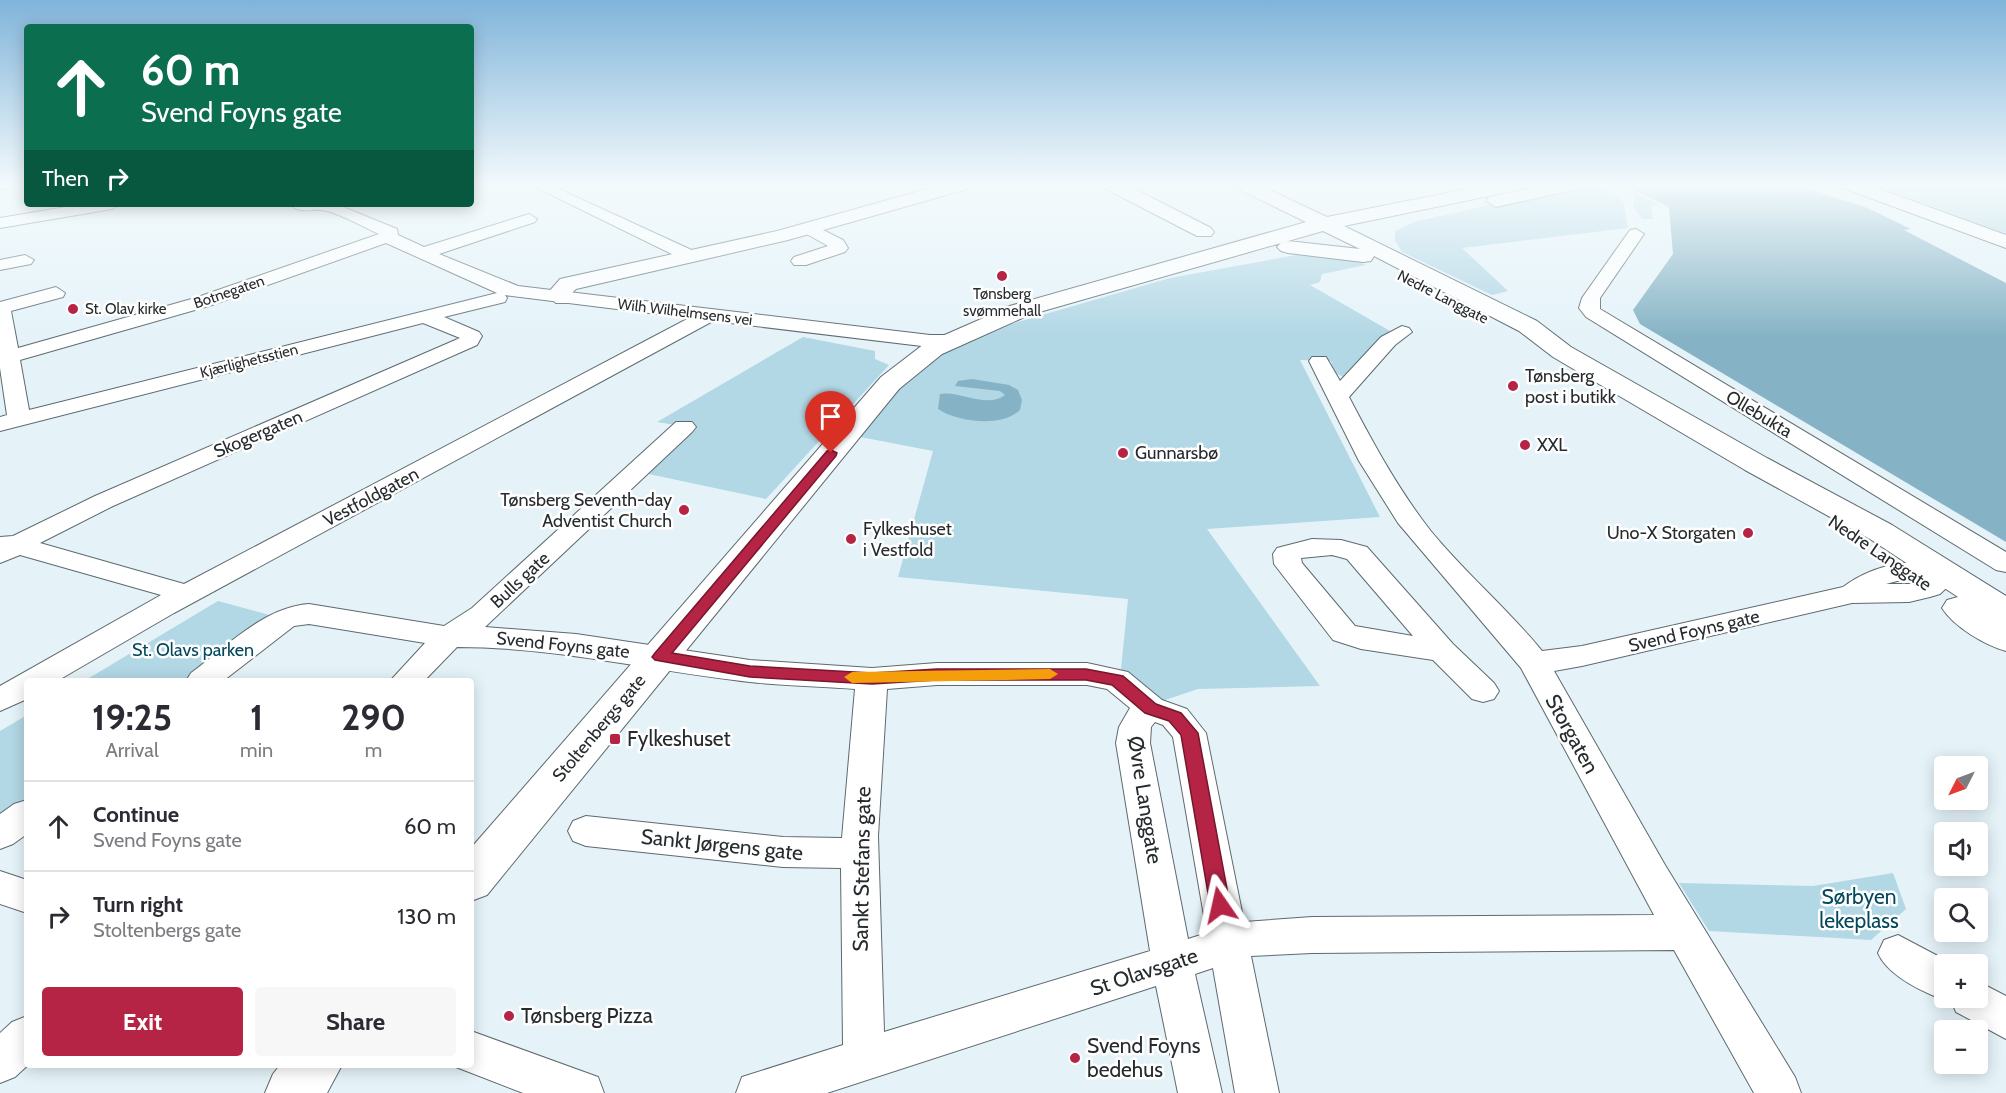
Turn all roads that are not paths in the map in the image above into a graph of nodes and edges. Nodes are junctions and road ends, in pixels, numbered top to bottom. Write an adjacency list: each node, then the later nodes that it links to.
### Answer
1 (480, 235): 17 (street)
2 (645, 235): 20 (street)
3 (781, 235): 20 (main road)
4 (821, 235): 22 (street)
5 (1307, 235): 24 (main road, Stoltenbergs gate)
6 (1313, 235): 16 (main road, Stoltenbergs gate)
7 (1316, 235): 15 (main road, Stoltenbergs gate)
8 (1331, 235): 18 (main road, Nedre Langgate)
9 (1336, 235): 19 (main road, Nedre Langgate)
10 (1383, 235): 19 (main road)
11 (1635, 235): 41 (street, Ollebukta)
12 (1987, 235): 14 (main road)
13 (387, 237): 17 (street, Wilh Wilhelmsens vei); 34 (street, Botnegaten)
14 (2006, 242)
15 (1288, 247): 16 (main road, Stoltenbergs gate); 18 (main road)
16 (1261, 252): 24 (main road, Stoltenbergs gate)
17 (424, 253): 27 (street, Wilh Wilhelmsens vei)
18 (1363, 256): 33 (main road, Nedre Langgate)
19 (1394, 256): 33 (main road, Nedre Langgate)
20 (692, 257): 27 (main road)
21 (25, 260): 23 (street)
22 (800, 261)
23 (0, 265)
24 (1093, 290): 32 (main road, Stoltenbergs gate)
25 (56, 293): 28 (street)
26 (498, 298): 30 (street, Kjærlighetsstien)
27 (564, 298): 29 (street, Wilh Wilhelmsens vei)
28 (0, 308): 34 (street)
29 (710, 315): 32 (street, Wilh Wilhelmsens vei); 43 (street, Vestfoldgaten)
30 (426, 316): 37 (street, Kjærlighetsstien); 40 (street, Skogergaten)
31 (1402, 332): 36 (street)
32 (942, 340): 48 (main road, Stoltenbergs gate)
33 (1562, 352): 39 (main road, Nedre Langgate)
34 (4, 358): 37 (street)
35 (1319, 361): 36 (street, Storgaten)
36 (1338, 396): 49 (street, Storgaten)
37 (10, 422)
38 (684, 427): 45 (street, Bulls gate)
39 (1756, 464): 42 (main road, Nedre Langgate); 42 (main road, Nedre Langgate)
40 (5, 547): 43 (street)
41 (2006, 564)
42 (1927, 577): 44 (main road, Nedre Langgate); 46 (main road, Nedre Langgate); 49 (street, Svend Foyns gate)
43 (186, 594): 50 (street, Vestfoldgaten)
44 (2006, 612)
45 (449, 638): 48 (street, Svend Foyns gate); 51 (street, Svend Foyns gate); 52 (street, Bulls gate)
46 (2006, 639)
47 (1442, 651): 47 (street); 55 (street)
48 (660, 657): 53 (street, Svend Foyns gate); 62 (main road, Stoltenbergs gate)
49 (1534, 663): 65 (street, Storgaten)
50 (38, 678)
51 (206, 678)
52 (409, 678)
53 (872, 679): 57 (street, Svend Foyns gate); 61 (street, Sankt Stefans gate)
54 (24, 687): 56 (street)
55 (1483, 691)
56 (0, 700)
57 (1150, 708): 66 (street, Øvre Langgate); 68 (street, Øvre Langgate)
58 (24, 816): 60 (street)
59 (586, 831): 61 (street, Sankt Jørgens gate)
60 (0, 834)
61 (859, 853): 74 (street, Sankt Stefans gate)
62 (474, 877)
63 (0, 887): 64 (street)
64 (24, 896)
65 (1687, 933): 66 (street, St Olavsgate); 82 (street, Storgaten)
66 (1228, 945): 68 (street, St Olavsgate); 81 (street, Øvre Langgate)
67 (1898, 953): 69 (street)
68 (1173, 964): 74 (street, St Olavsgate); 80 (street, Øvre Langgate)
69 (1934, 975)
70 (1988, 1008): 71 (street)
71 (2006, 1019)
72 (24, 1040): 75 (street)
73 (474, 1053): 78 (street)
74 (866, 1060): 79 (street, St Olavsgate)
75 (0, 1062)
76 (313, 1068): 77 (main road)
77 (292, 1093)
78 (582, 1093)
79 (758, 1093)
80 (1200, 1093)
81 (1257, 1093)
82 (1779, 1093)

